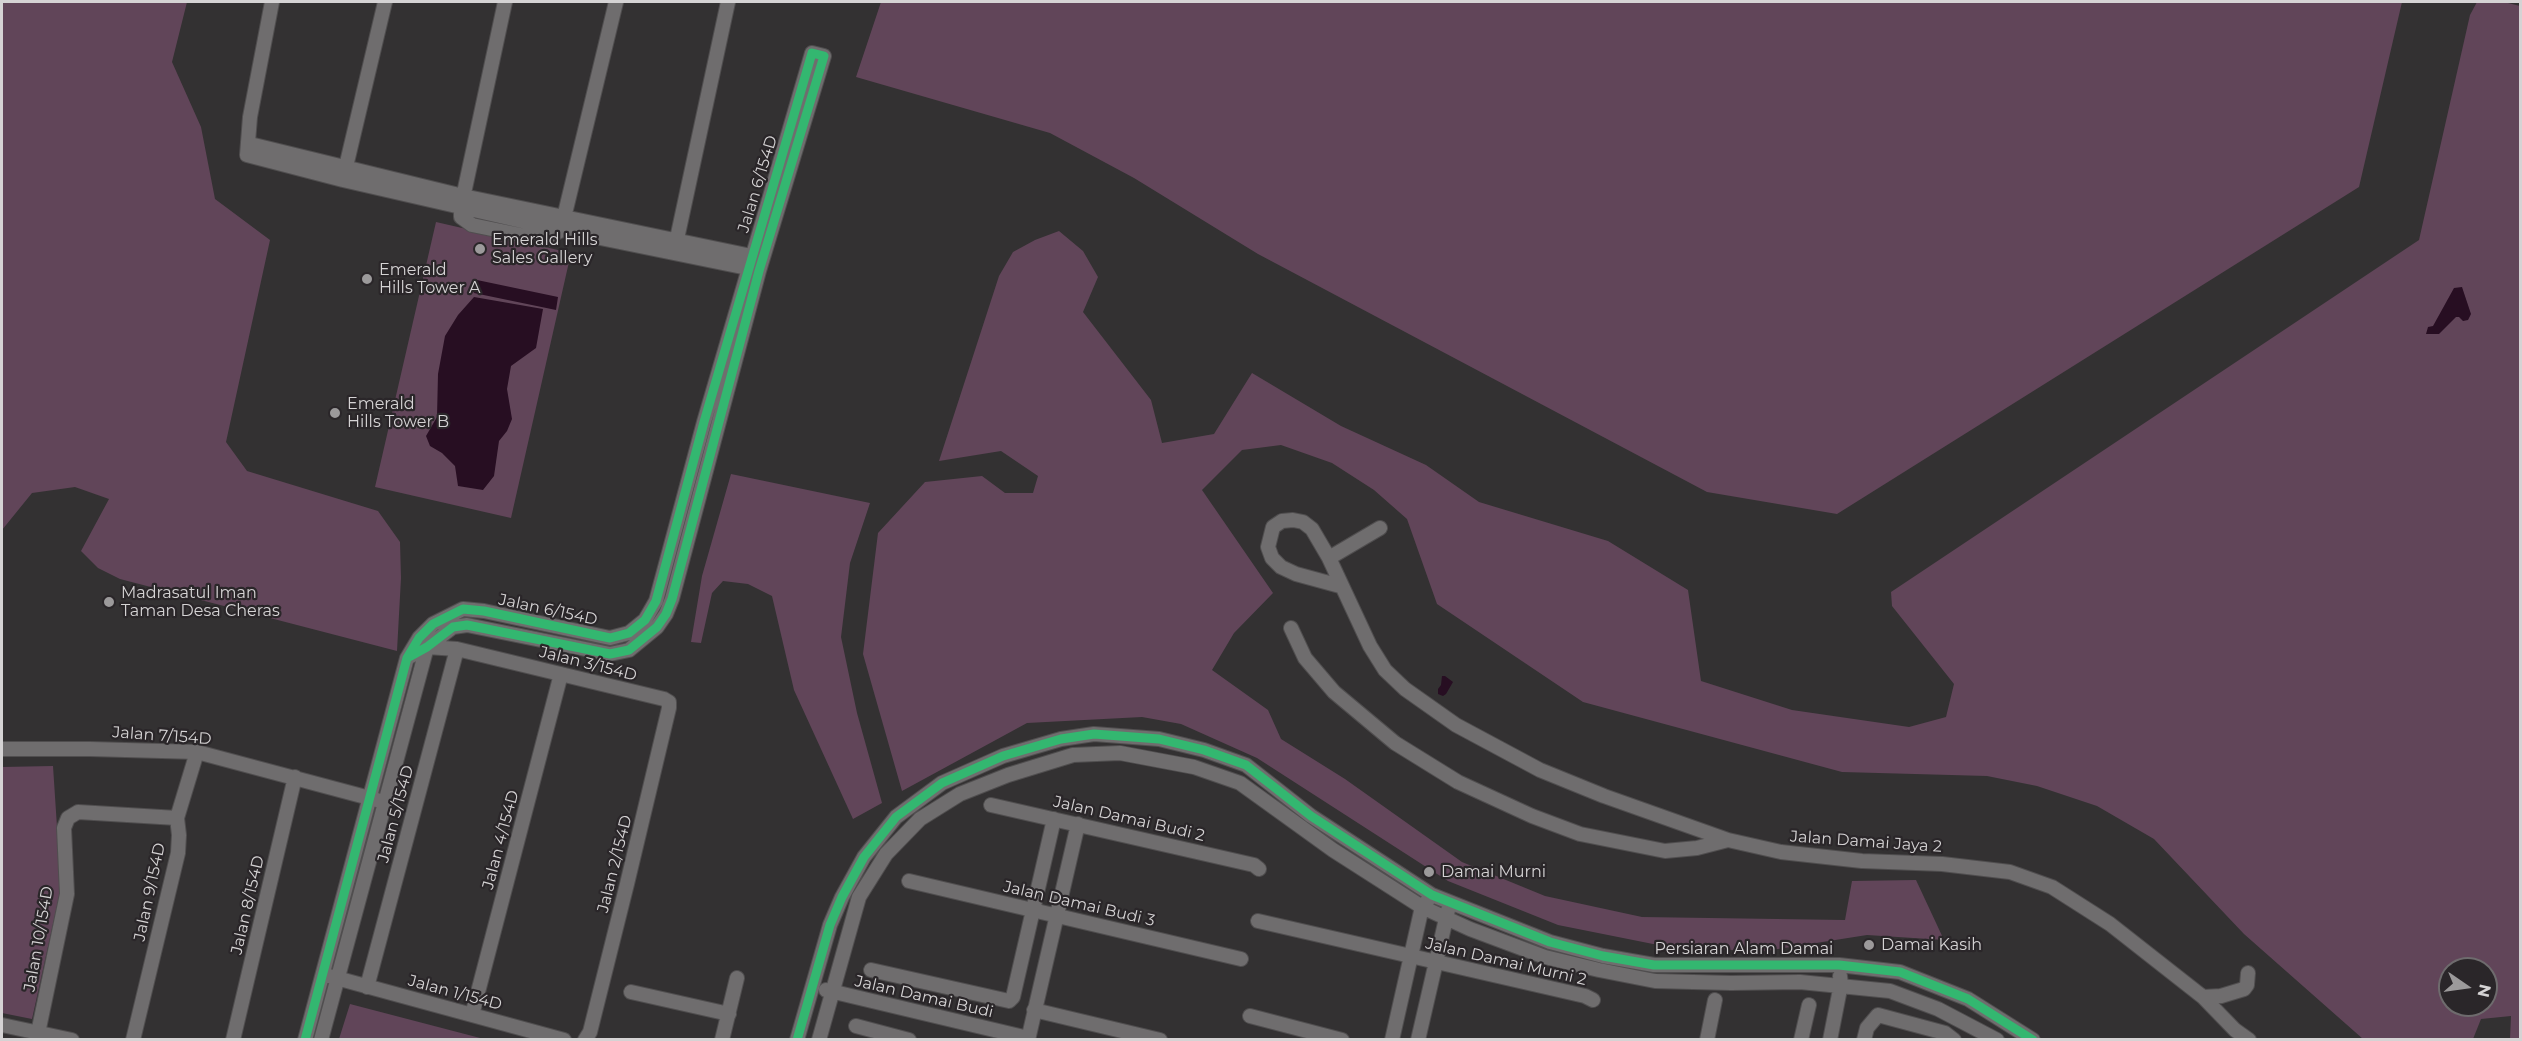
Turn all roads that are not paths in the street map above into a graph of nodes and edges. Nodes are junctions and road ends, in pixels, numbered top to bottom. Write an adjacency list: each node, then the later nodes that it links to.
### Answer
1 (272, 2): 7 (street)
2 (385, 2): 7 (street)
3 (506, 2): 8 (street)
4 (616, 2): 9 (street)
5 (728, 2): 10 (street)
6 (818, 54): 11 (street, Jalan 6/154D)
7 (344, 174): 8 (street)
8 (462, 202): 9 (street)
9 (563, 224): 10 (street)
10 (675, 247): 11 (street)
11 (755, 263): 16 (street, Jalan 6/154D); 18 (street, Jalan 6/154D)
12 (1380, 528): 13 (street)
13 (1329, 558): 14 (street, Jalan Damai Jaya 2); 14 (street, Jalan Damai Jaya 2)
14 (1340, 586): 35 (street, Jalan Damai Jaya 2)
15 (1291, 628): 35 (street)
16 (427, 647): 17 (street, Jalan 3/154D); 18 (street); 29 (street)
17 (457, 649): 19 (street, Jalan 3/154D); 57 (street, Jalan 5/154D)
18 (407, 658): 25 (street, Jalan 6/154D)
19 (561, 674): 20 (street, Jalan 3/154D); 67 (street, Jalan 4/154D)
20 (669, 702): 73 (street, Jalan 2/154D)
21 (1159, 739): 24 (street); 38 (street, Persiaran Alam Damai); 56 (street, Persiaran Alam Damai)
22 (2, 749): 23 (street, Jalan 7/154D)
23 (197, 752): 26 (street, Jalan 7/154D); 32 (street, Jalan 9/154D)
24 (1156, 759): 40 (street, Persiaran Alam Damai); 47 (street, Persiaran Alam Damai)
25 (376, 772): 27 (street); 28 (street, Jalan 6/154D)
26 (295, 777): 27 (street, Jalan 7/154D); 77 (street, Jalan 8/154D)
27 (354, 794): 28 (street, Jalan 7/154D); 31 (street)
28 (370, 798): 29 (street, Jalan 7/154D); 31 (street, Jalan 6/154D)
29 (385, 802): 54 (street)
30 (991, 805): 33 (street, Jalan Damai Budi 2)
31 (365, 816): 52 (street, Jalan 6/154D)
32 (177, 818): 72 (street, Jalan 10/154D); 76 (street, Jalan 9/154D)
33 (1054, 819): 34 (street, Jalan Damai Budi 2); 41 (street, Jalan Damai Budi)
34 (1078, 824): 36 (street, Jalan Damai Budi 2); 42 (street)
35 (1728, 840): 60 (street, Jalan Damai Jaya 2)
36 (1259, 869)
37 (909, 881): 41 (street, Jalan Damai Budi 3)
38 (1431, 895): 39 (street, Persiaran Alam Damai); 40 (street)
39 (1451, 904): 43 (street); 49 (street, Persiaran Alam Damai)
40 (1422, 907): 43 (street, Persiaran Alam Damai); 45 (street)
41 (1033, 910): 42 (street, Jalan Damai Budi 3); 50 (street, Jalan Damai Budi)
42 (1056, 916): 46 (street, Jalan Damai Budi 3); 65 (street)
43 (1445, 919): 48 (street); 55 (street, Persiaran Alam Damai)
44 (1258, 921): 45 (street, Jalan Damai Murni 2)
45 (1411, 957): 48 (street, Jalan Damai Murni 2); 87 (street)
46 (1241, 959)
47 (841, 961): 59 (street, Persiaran Alam Damai); 61 (street)
48 (1436, 962): 62 (street, Jalan Damai Murni 2); 88 (street)
49 (1839, 965): 55 (street); 95 (street, Persiaran Alam Damai)
50 (871, 970)
51 (2248, 973): 60 (street)
52 (322, 974): 54 (street, Jalan 1/154D); 78 (street, Jalan 6/154D)
53 (737, 978): 66 (street)
54 (338, 979): 57 (street, Jalan 1/154D); 79 (street)
55 (1840, 984): 91 (street); 94 (street, Persiaran Alam Damai)
56 (813, 986): 59 (street, Jalan Damai Budi); 82 (street, Persiaran Alam Damai)
57 (367, 987): 67 (street, Jalan 1/154D)
58 (631, 992): 66 (street)
59 (832, 992): 61 (street, Jalan Damai Budi); 69 (street, Persiaran Alam Damai)
60 (2203, 997): 96 (street, Jalan Damai Jaya 2)
61 (859, 999): 69 (street); 74 (street, Jalan Damai Budi)
62 (1593, 1000)
63 (1715, 1000): 89 (street)
64 (1809, 1005): 90 (street)
65 (1034, 1010): 74 (street); 85 (street)
66 (729, 1014): 81 (street)
67 (472, 1015): 80 (street, Jalan 1/154D)
68 (1250, 1016): 86 (street)
69 (824, 1024): 83 (street, Persiaran Alam Damai)
70 (2, 1025): 72 (street)
71 (856, 1026): 84 (street)
72 (38, 1033): 75 (street)
73 (588, 1036)
74 (1028, 1039)
75 (72, 1040)
76 (133, 1040)
77 (233, 1040)
78 (304, 1040)
79 (321, 1040)
80 (564, 1040)
81 (722, 1040)
82 (797, 1040)
83 (819, 1040)
84 (909, 1040)
85 (1160, 1040)
86 (1342, 1040)
87 (1392, 1040)
88 (1418, 1040)
89 (1707, 1040)
90 (1802, 1040)
91 (1830, 1040)
92 (1864, 1040): 93 (street)
93 (1954, 1040)
94 (1997, 1040)
95 (2033, 1040)
96 (2249, 1040)

